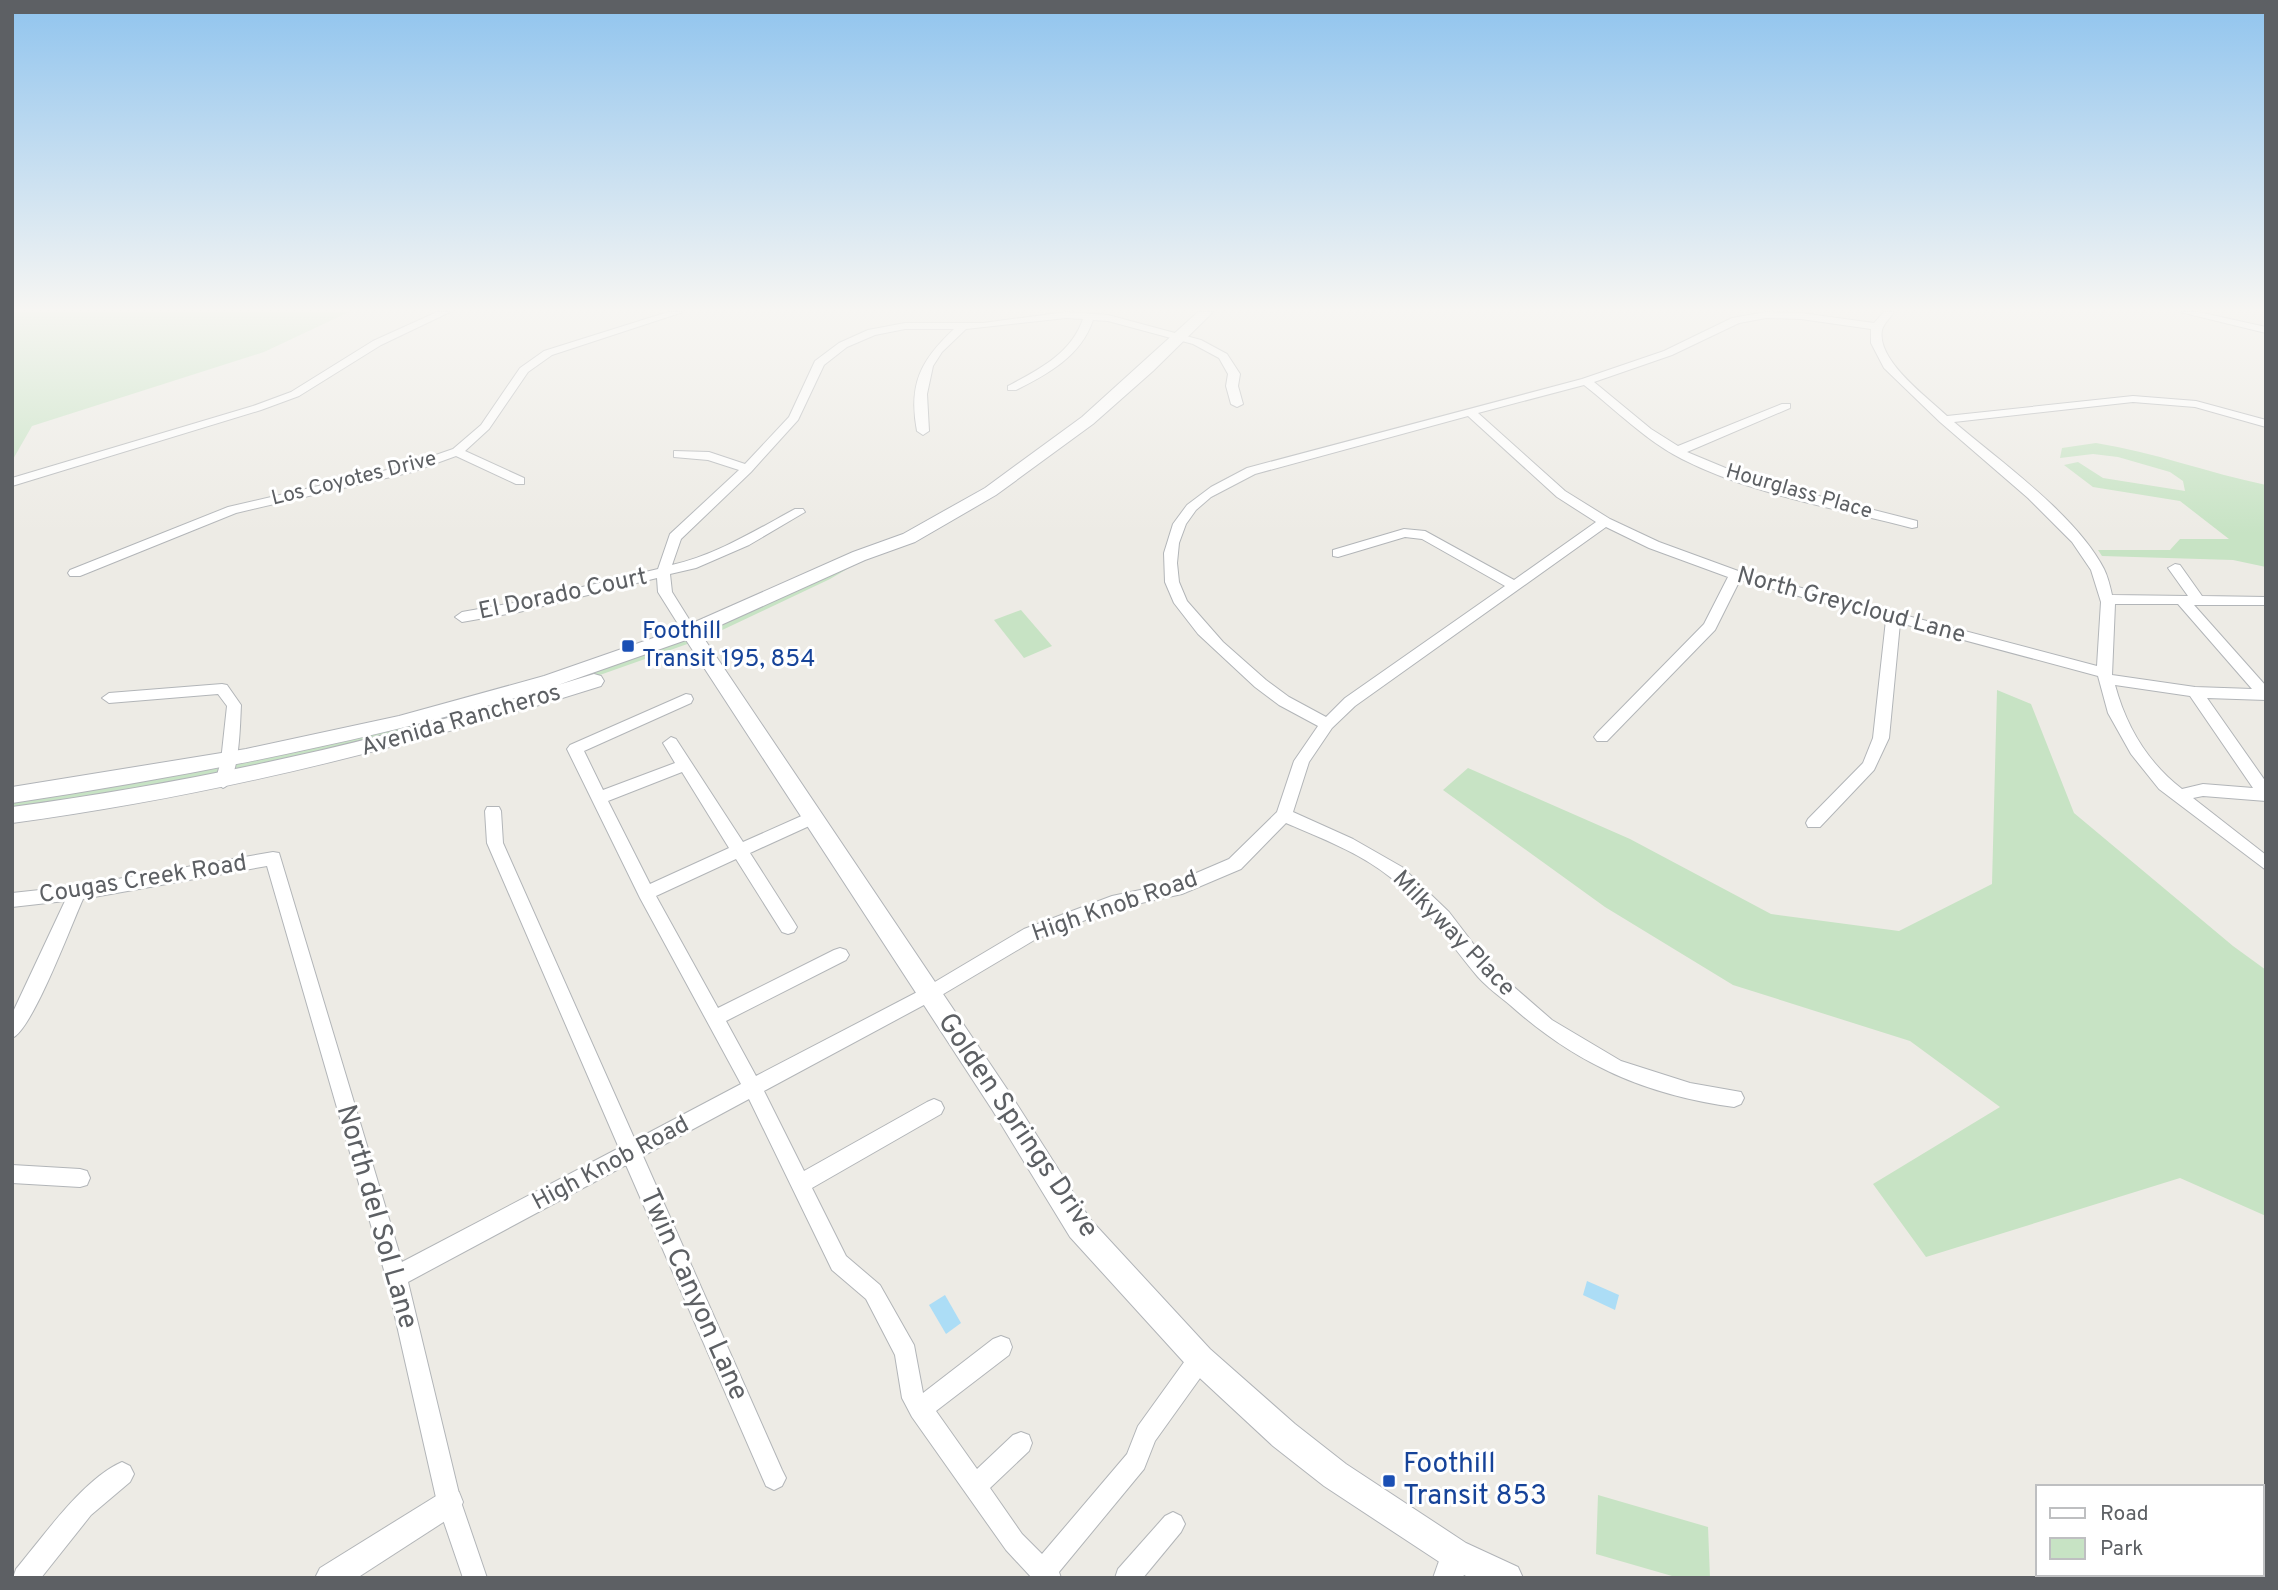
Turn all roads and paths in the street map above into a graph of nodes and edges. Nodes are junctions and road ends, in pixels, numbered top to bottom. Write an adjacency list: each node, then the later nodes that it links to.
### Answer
1 (308, 386): 23 (street)
2 (513, 386): 19 (street, Los Coyotes Drive)
3 (808, 386): 21 (street)
4 (924, 386): 17 (street)
5 (1015, 386): 11 (street)
6 (1128, 386): 39 (main road, Avenida Rancheros)
7 (1233, 386): 12 (street)
8 (1564, 386): 14 (street)
9 (1594, 386): 18 (street, Hourglass Place)
10 (1909, 386): 15 (street)
11 (1012, 388)
12 (1237, 404)
13 (1786, 406): 18 (street)
14 (1470, 412): 25 (street, North Greycloud Lane); 45 (street)
15 (1944, 420): 16 (street); 33 (street)
16 (2266, 424)
17 (923, 431)
18 (1678, 451): 26 (street, Hourglass Place)
19 (457, 452): 22 (street); 29 (street, Los Coyotes Drive)
20 (678, 454): 21 (street)
21 (747, 470): 30 (street)
22 (520, 481)
23 (12, 482)
24 (799, 512): 30 (street, El Dorado Court)
25 (1605, 522): 31 (street, North Greycloud Lane); 32 (street, High Knob Road)
26 (1912, 524)
27 (1338, 553): 32 (street)
28 (2175, 568): 35 (street)
29 (75, 573)
30 (663, 573): 37 (street, El Dorado Court); 39 (street)
31 (1736, 575): 38 (street, North Greycloud Lane); 46 (street)
32 (1514, 586): 45 (street, High Knob Road)
33 (2107, 599): 34 (street); 40 (street)
34 (2183, 601): 35 (street); 42 (street)
35 (2199, 601): 36 (street)
36 (2266, 601)
37 (461, 617)
38 (1894, 619): 40 (street, North Greycloud Lane); 57 (street)
39 (694, 637): 49 (main road, Avenida Rancheros); 56 (main road, Golden Springs Drive)
40 (2105, 676): 41 (street, North Greycloud Lane); 51 (street)
41 (2195, 692): 42 (street, North Greycloud Lane); 51 (street)
42 (2265, 695)
43 (109, 698): 49 (street)
44 (686, 699): 52 (street)
45 (1327, 724): 55 (street, High Knob Road)
46 (1602, 737)
47 (671, 743): 48 (street)
48 (685, 765): 52 (street); 58 (street)
49 (226, 771): 50 (main road, Avenida Rancheros); 54 (main road, Avenida Rancheros)
50 (12, 794)
51 (2179, 796): 60 (street)
52 (599, 798): 62 (street)
53 (493, 811): 72 (street, Twin Canyon Lane)
54 (12, 815)
55 (1284, 815): 66 (street, High Knob Road); 70 (street, Milkyway Place)
56 (812, 818): 58 (street); 66 (main road, Golden Springs Drive)
57 (1814, 823)
58 (738, 851): 62 (street); 64 (street)
59 (273, 858): 61 (street, Cougas Creek Road); 76 (street, North del Sol Lane)
60 (2266, 864)
61 (77, 893): 63 (street, Cougas Creek Road); 68 (street)
62 (646, 893): 67 (street)
63 (12, 900)
64 (788, 927)
65 (840, 955): 67 (street)
66 (929, 994): 69 (street, High Knob Road); 78 (main road, Golden Springs Drive)
67 (715, 1018): 69 (street)
68 (12, 1030)
69 (753, 1088): 72 (street, High Knob Road); 75 (street)
70 (1734, 1098)
71 (934, 1108): 75 (street)
72 (630, 1154): 76 (street, High Knob Road); 82 (street, Twin Canyon Lane)
73 (12, 1174): 74 (street)
74 (80, 1178)
75 (800, 1184): 79 (street)
76 (396, 1277): 84 (street, North del Sol Lane)
77 (1001, 1347): 79 (street)
78 (1200, 1359): 86 (main road, Golden Springs Drive); 87 (street)
79 (920, 1409): 83 (street)
80 (1021, 1443): 83 (street)
81 (122, 1474): 88 (street)
82 (774, 1478)
83 (974, 1488): 87 (street)
84 (449, 1502): 89 (street); 90 (street, North del Sol Lane)
85 (1174, 1524): 91 (street)
86 (1451, 1566): 92 (main road, Golden Springs Drive)
87 (1046, 1575)
88 (25, 1578)
89 (330, 1578)
90 (474, 1578)
91 (1127, 1578)
92 (1507, 1578)

